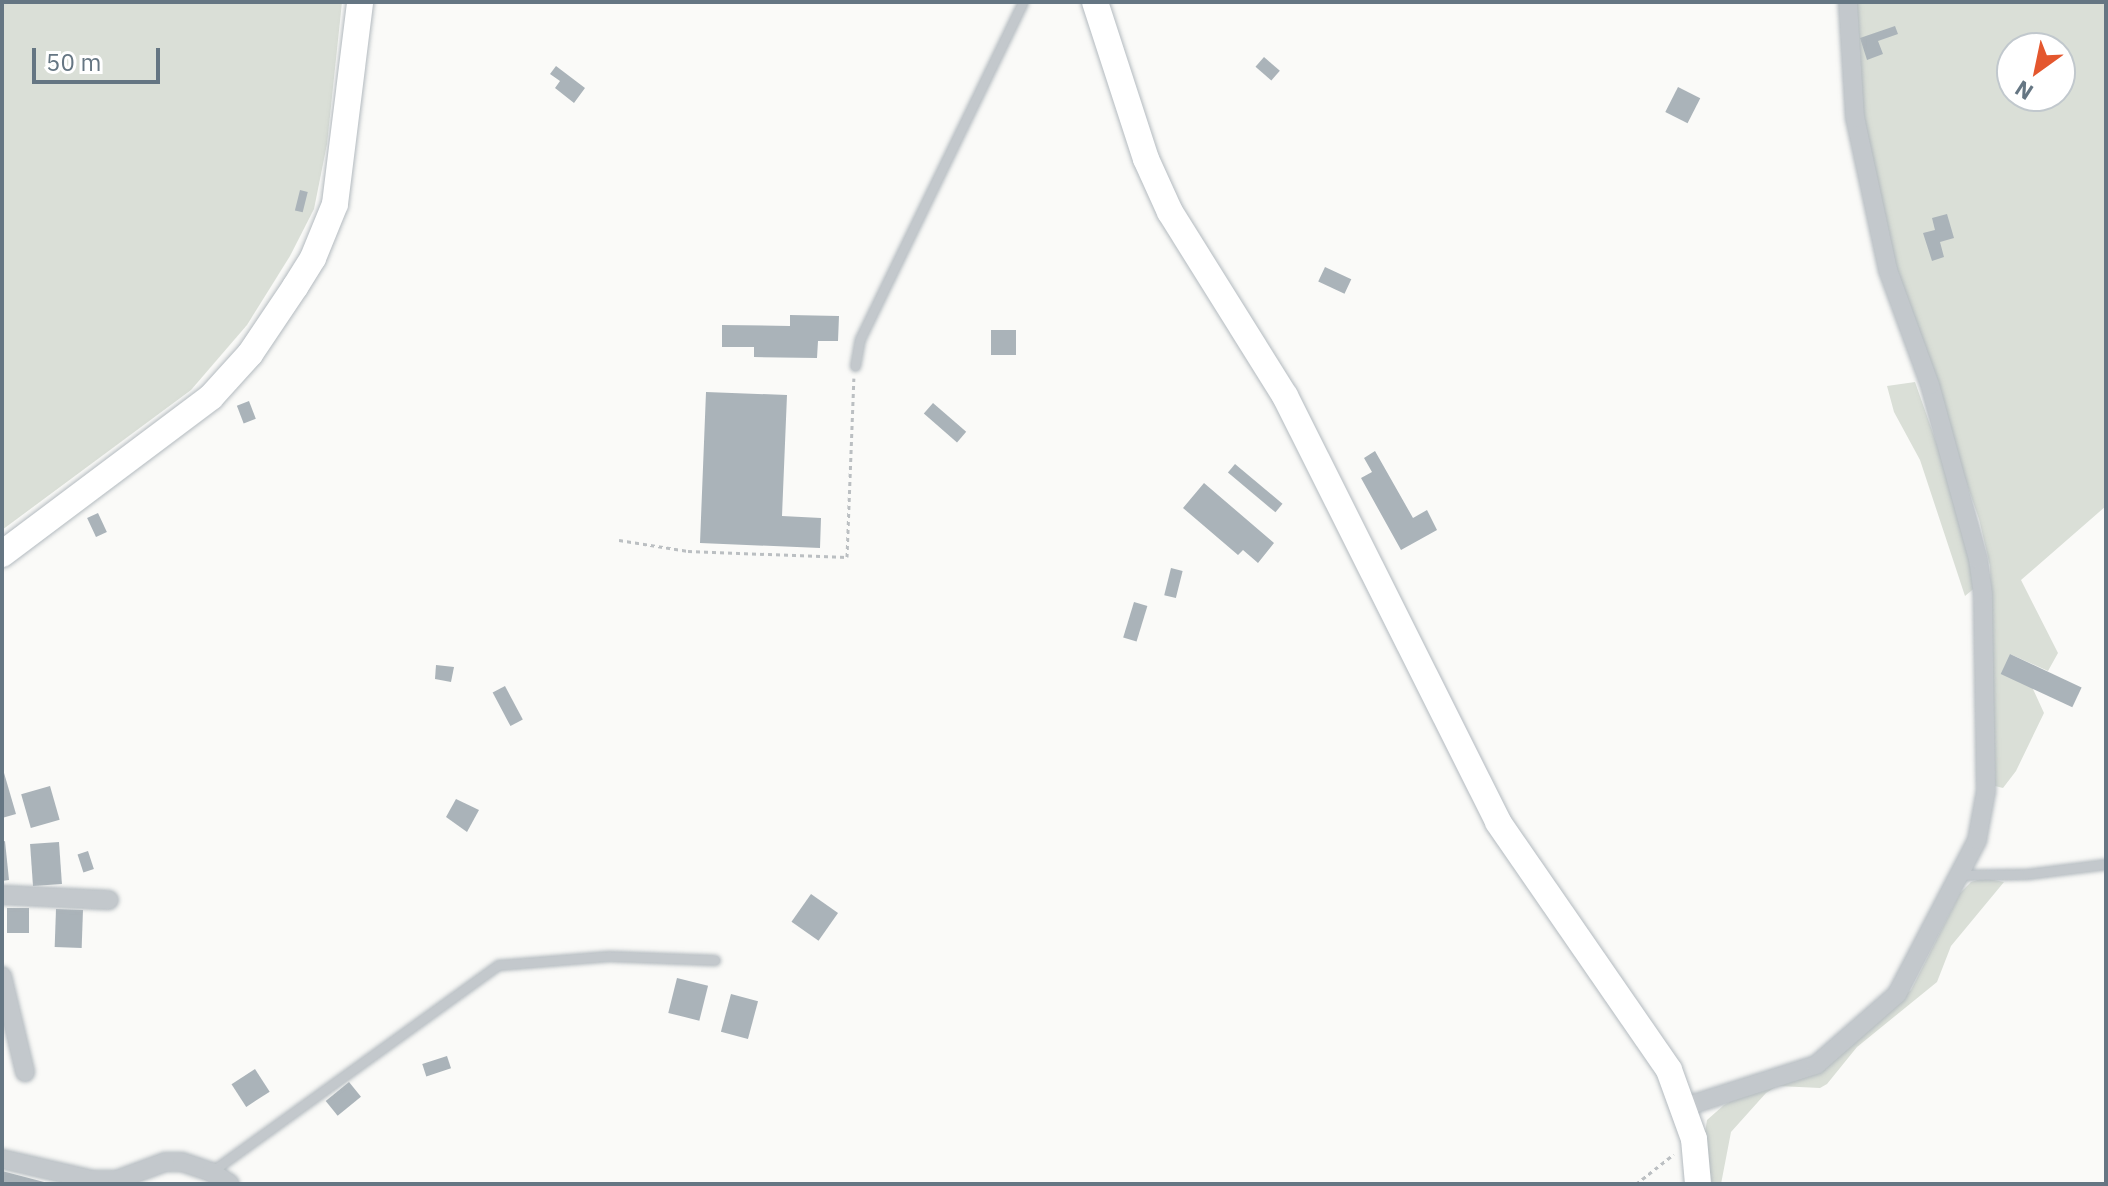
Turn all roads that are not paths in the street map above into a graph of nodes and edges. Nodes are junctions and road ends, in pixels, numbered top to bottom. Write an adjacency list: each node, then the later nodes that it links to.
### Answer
1 (360, 2): 6 (street)
2 (1023, 2): 5 (lane)
3 (1095, 2): 14 (street)
4 (1848, 2): 8 (street)
5 (855, 366)
6 (2, 554)
7 (2106, 864): 8 (lane)
8 (1961, 875): 14 (street)
9 (2, 895): 10 (street)
10 (109, 900)
11 (715, 960): 16 (lane)
12 (2, 976): 13 (street)
13 (25, 1072)
14 (1684, 1107): 18 (street)
15 (2, 1159): 16 (street)
16 (211, 1172): 17 (street)
17 (230, 1184)
18 (1698, 1184)

